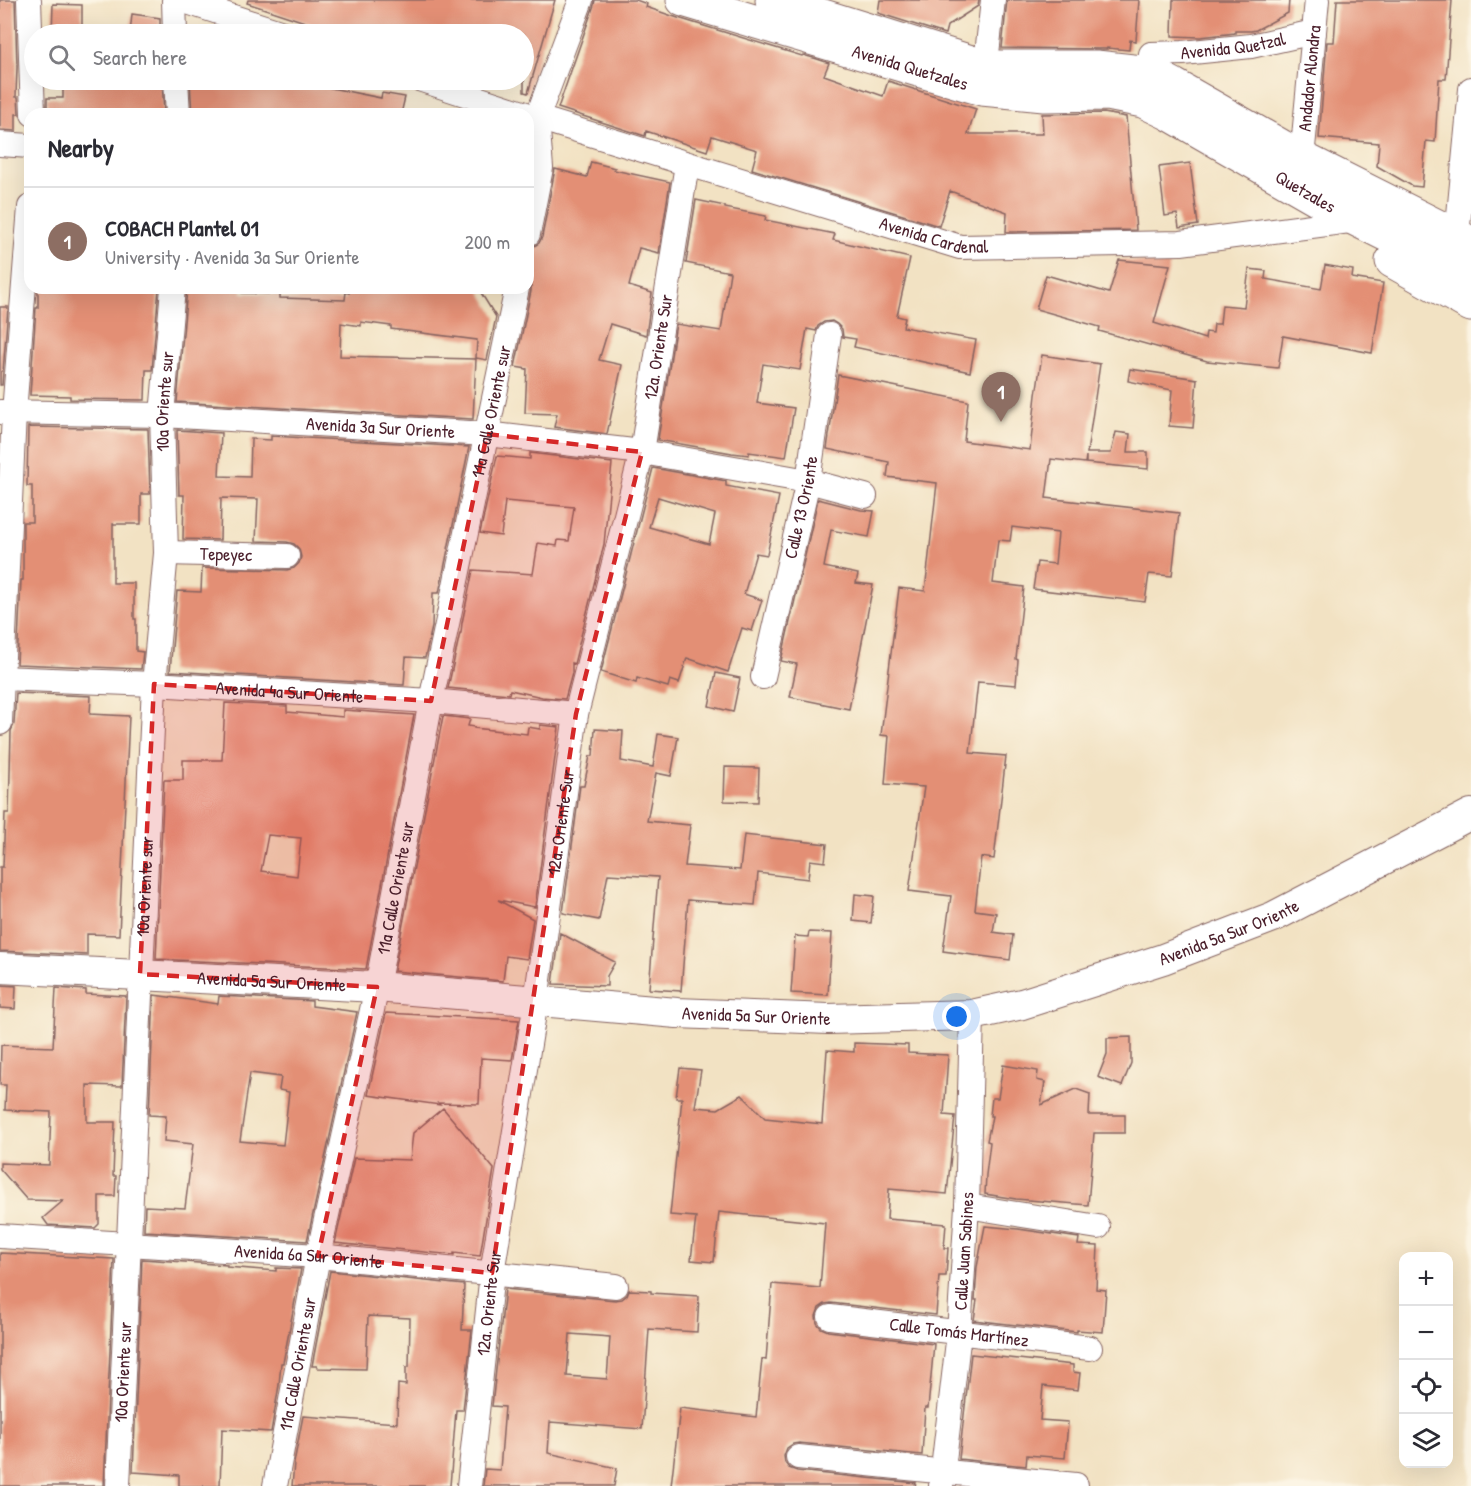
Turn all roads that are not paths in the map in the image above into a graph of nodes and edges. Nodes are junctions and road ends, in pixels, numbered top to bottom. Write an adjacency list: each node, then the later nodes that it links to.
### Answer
1 (29, 0): 10 (street)
2 (174, 0): 11 (street)
3 (181, 0): 12 (street)
4 (581, 0): 23 (street)
5 (683, 0): 9 (main road, Avenida Quetzales)
6 (772, 0): 9 (main road, Avenida Quetzales)
7 (993, 0): 15 (street)
8 (1317, 0): 13 (street, Andador Alondra)
9 (819, 18): 15 (main road, Avenida Quetzales)
10 (30, 24)
11 (175, 24)
12 (255, 24)
13 (1314, 32): 14 (street, Avenida Quetzal); 27 (street, Andador Alondra)
14 (1148, 76): 15 (main road, Avenida Quetzales); 27 (main road, Quetzales); 29 (main road, Quetzales)
15 (985, 78)
16 (1471, 89): 30 (street)
17 (32, 90): 20 (street)
18 (177, 90): 21 (street)
19 (453, 90): 22 (street, Avenida Cardenal)
20 (33, 108)
21 (178, 108)
22 (508, 108)
23 (533, 108)
24 (534, 116): 28 (street, Avenida Cardenal)
25 (0, 144): 26 (street)
26 (24, 146)
27 (1302, 159): 30 (main road, Quetzales)
28 (687, 164): 29 (street, Avenida Cardenal); 40 (street, 12a. Oriente Sur)
29 (1357, 220): 32 (main road, Quetzales); 35 (main road)
30 (1464, 239)
31 (24, 261): 37 (street)
32 (1471, 277)
33 (172, 294): 38 (street, 10a Oriente sur)
34 (516, 294): 39 (street, 11a Calle Oriente sur)
35 (1471, 305)
36 (829, 335): 41 (street, Calle 13 Oriente)
37 (7, 413): 38 (street, Avenida 3a Sur Oriente); 46 (street)
38 (162, 415): 39 (street, Avenida 3a Sur Oriente); 43 (street, 10a Oriente sur)
39 (488, 434): 40 (street, Avenida 3a Sur Oriente); 48 (street, 11a Calle Oriente sur)
40 (642, 452): 41 (street, Avenida 3a Sur Oriente); 49 (street, 12a. Oriente Sur)
41 (808, 481): 42 (street, Avenida 3a Sur Oriente); 45 (street, Calle 13 Oriente)
42 (865, 496)
43 (166, 553): 44 (street, Tepeyec); 47 (street, 10a Oriente sur)
44 (287, 556)
45 (763, 677)
46 (1, 678): 47 (street, Avenida 4a Sur Oriente); 50 (street)
47 (154, 684): 48 (street, Avenida 4a Sur Oriente); 53 (street, 10a Oriente sur)
48 (431, 701): 49 (street, Avenida 4a Sur Oriente); 54 (street, 11a Calle Oriente sur)
49 (576, 714): 55 (street, 12a. Oriente Sur)
50 (0, 723)
51 (1471, 814): 56 (street, Avenida 5a Sur Oriente)
52 (0, 968): 53 (street, Avenida 5a Sur Oriente)
53 (140, 975): 54 (street, Avenida 5a Sur Oriente); 60 (street, 10a Oriente sur)
54 (377, 987): 55 (street, Avenida 5a Sur Oriente); 61 (street, 11a Calle Oriente sur)
55 (536, 1001): 56 (street, Avenida 5a Sur Oriente); 62 (street, 12a. Oriente Sur)
56 (972, 1015): 57 (street, Calle Juan Sabines)
57 (968, 1206): 58 (street); 65 (street, Calle Juan Sabines)
58 (1098, 1227)
59 (0, 1236): 60 (street, Avenida 6a Sur Oriente)
60 (129, 1245): 61 (street, Avenida 6a Sur Oriente); 70 (street, 10a Oriente sur)
61 (318, 1256): 62 (street, Avenida 6a Sur Oriente); 71 (street, 11a Calle Oriente sur)
62 (492, 1273): 63 (street, Avenida 6a Sur Oriente); 72 (street, 12a. Oriente Sur)
63 (616, 1286)
64 (830, 1317): 65 (street, Calle Tomás Martínez)
65 (959, 1332): 66 (street, Calle Tomás Martínez); 68 (street, Calle Juan Sabines)
66 (1090, 1348)
67 (798, 1457): 68 (street)
68 (942, 1479): 69 (street)
69 (1076, 1485)
70 (118, 1486)
71 (275, 1486)
72 (469, 1486)

